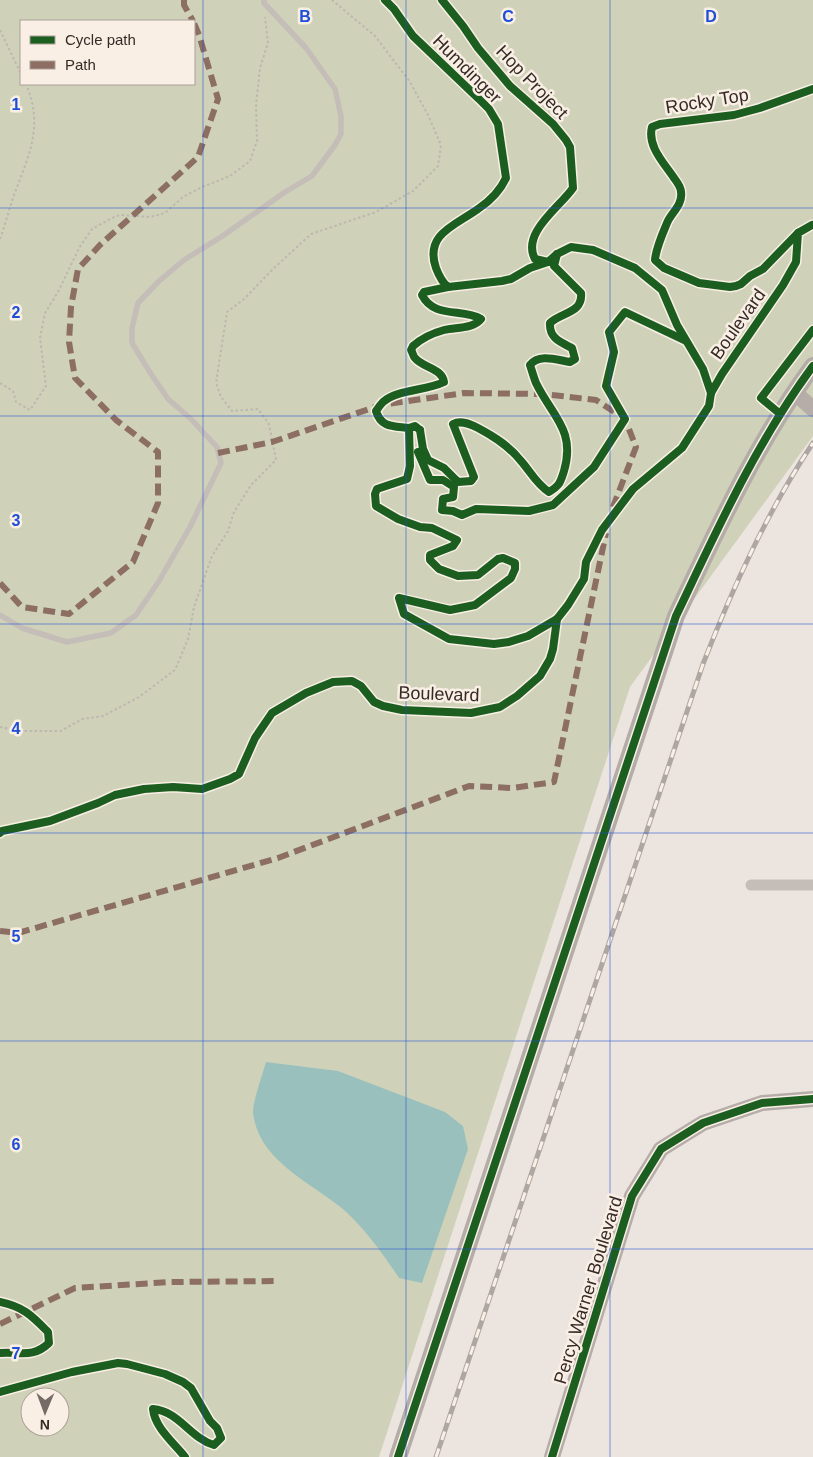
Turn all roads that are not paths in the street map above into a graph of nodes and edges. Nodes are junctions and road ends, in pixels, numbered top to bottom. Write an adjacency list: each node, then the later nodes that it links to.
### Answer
1 (264, 2): 5 (lane)
2 (813, 366): 3 (main road)
3 (794, 392): 4 (street); 9 (main road)
4 (813, 409)
5 (0, 615)
6 (751, 885): 7 (street)
7 (813, 885)
8 (813, 1099): 10 (street, Percy Warner Boulevard)
9 (398, 1457)
10 (552, 1457)

